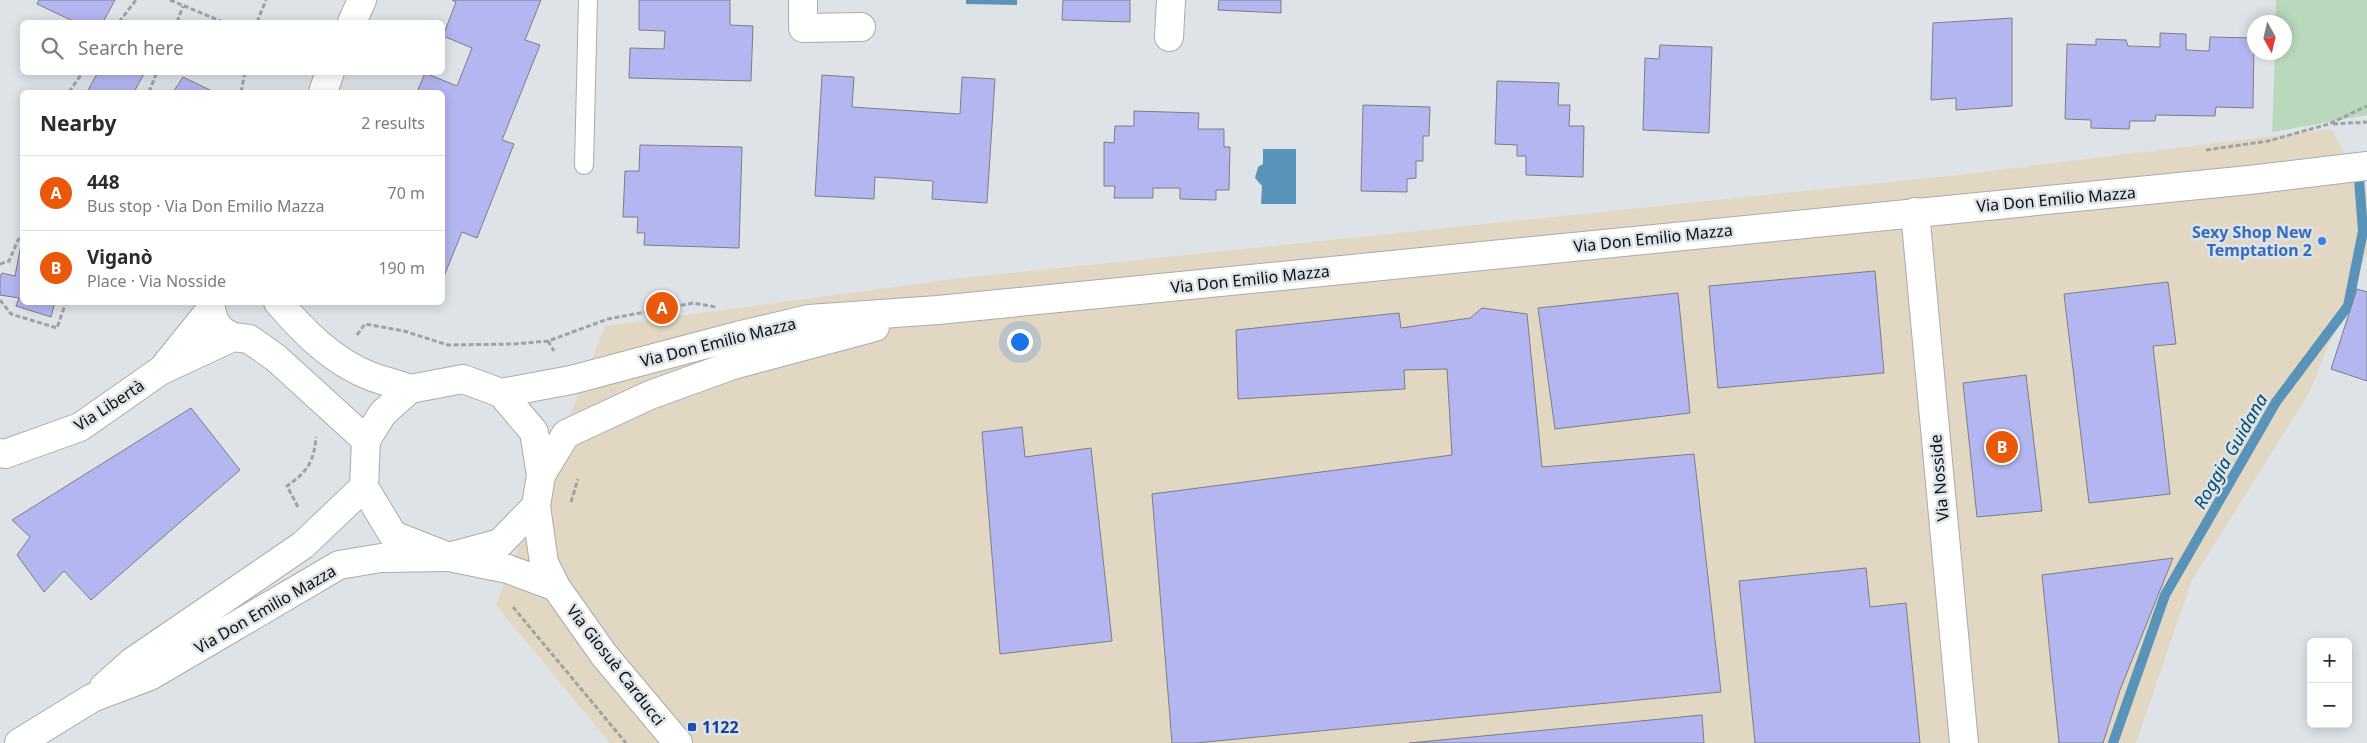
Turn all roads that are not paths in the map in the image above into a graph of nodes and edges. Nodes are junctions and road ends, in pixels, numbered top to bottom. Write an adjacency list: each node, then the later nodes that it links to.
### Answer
1 (362, 0): 5 (street)
2 (588, 0): 10 (lane)
3 (803, 0): 6 (street)
4 (1171, 0): 7 (street)
5 (353, 20)
6 (861, 27)
7 (1169, 36)
8 (329, 75): 9 (street)
9 (324, 90)
10 (584, 165)
11 (2367, 166): 12 (street, Via Don Emilio Mazza)
12 (1915, 212): 16 (street, Via Don Emilio Mazza); 31 (street, Via Nosside)
13 (277, 305): 17 (street, Via Libertà)
14 (280, 305): 19 (street)
15 (211, 306): 17 (street); 18 (street, Via Libertà)
16 (938, 310): 20 (street, Via Don Emilio Mazza); 23 (street, Via Don Emilio Mazza)
17 (241, 338): 18 (street, Via Libertà); 21 (street)
18 (160, 371): 22 (street, Via Libertà)
19 (410, 388): 20 (street, Via Don Emilio Mazza); 21 (street)
20 (501, 393): 23 (street, Via Don Emilio Mazza)
21 (366, 440): 24 (street)
22 (2, 455)
23 (541, 475): 25 (street, Via Don Emilio Mazza)
24 (364, 486): 26 (street); 28 (street, Via Don Emilio Mazza)
25 (536, 506): 26 (street, Via Don Emilio Mazza); 27 (street, Via Giosuè Carducci)
26 (448, 557): 27 (street); 28 (street, Via Don Emilio Mazza)
27 (556, 587): 30 (street, Via Giosuè Carducci)
28 (92, 698): 29 (street, Via Don Emilio Mazza)
29 (19, 743)
30 (678, 743)
31 (1964, 743)

